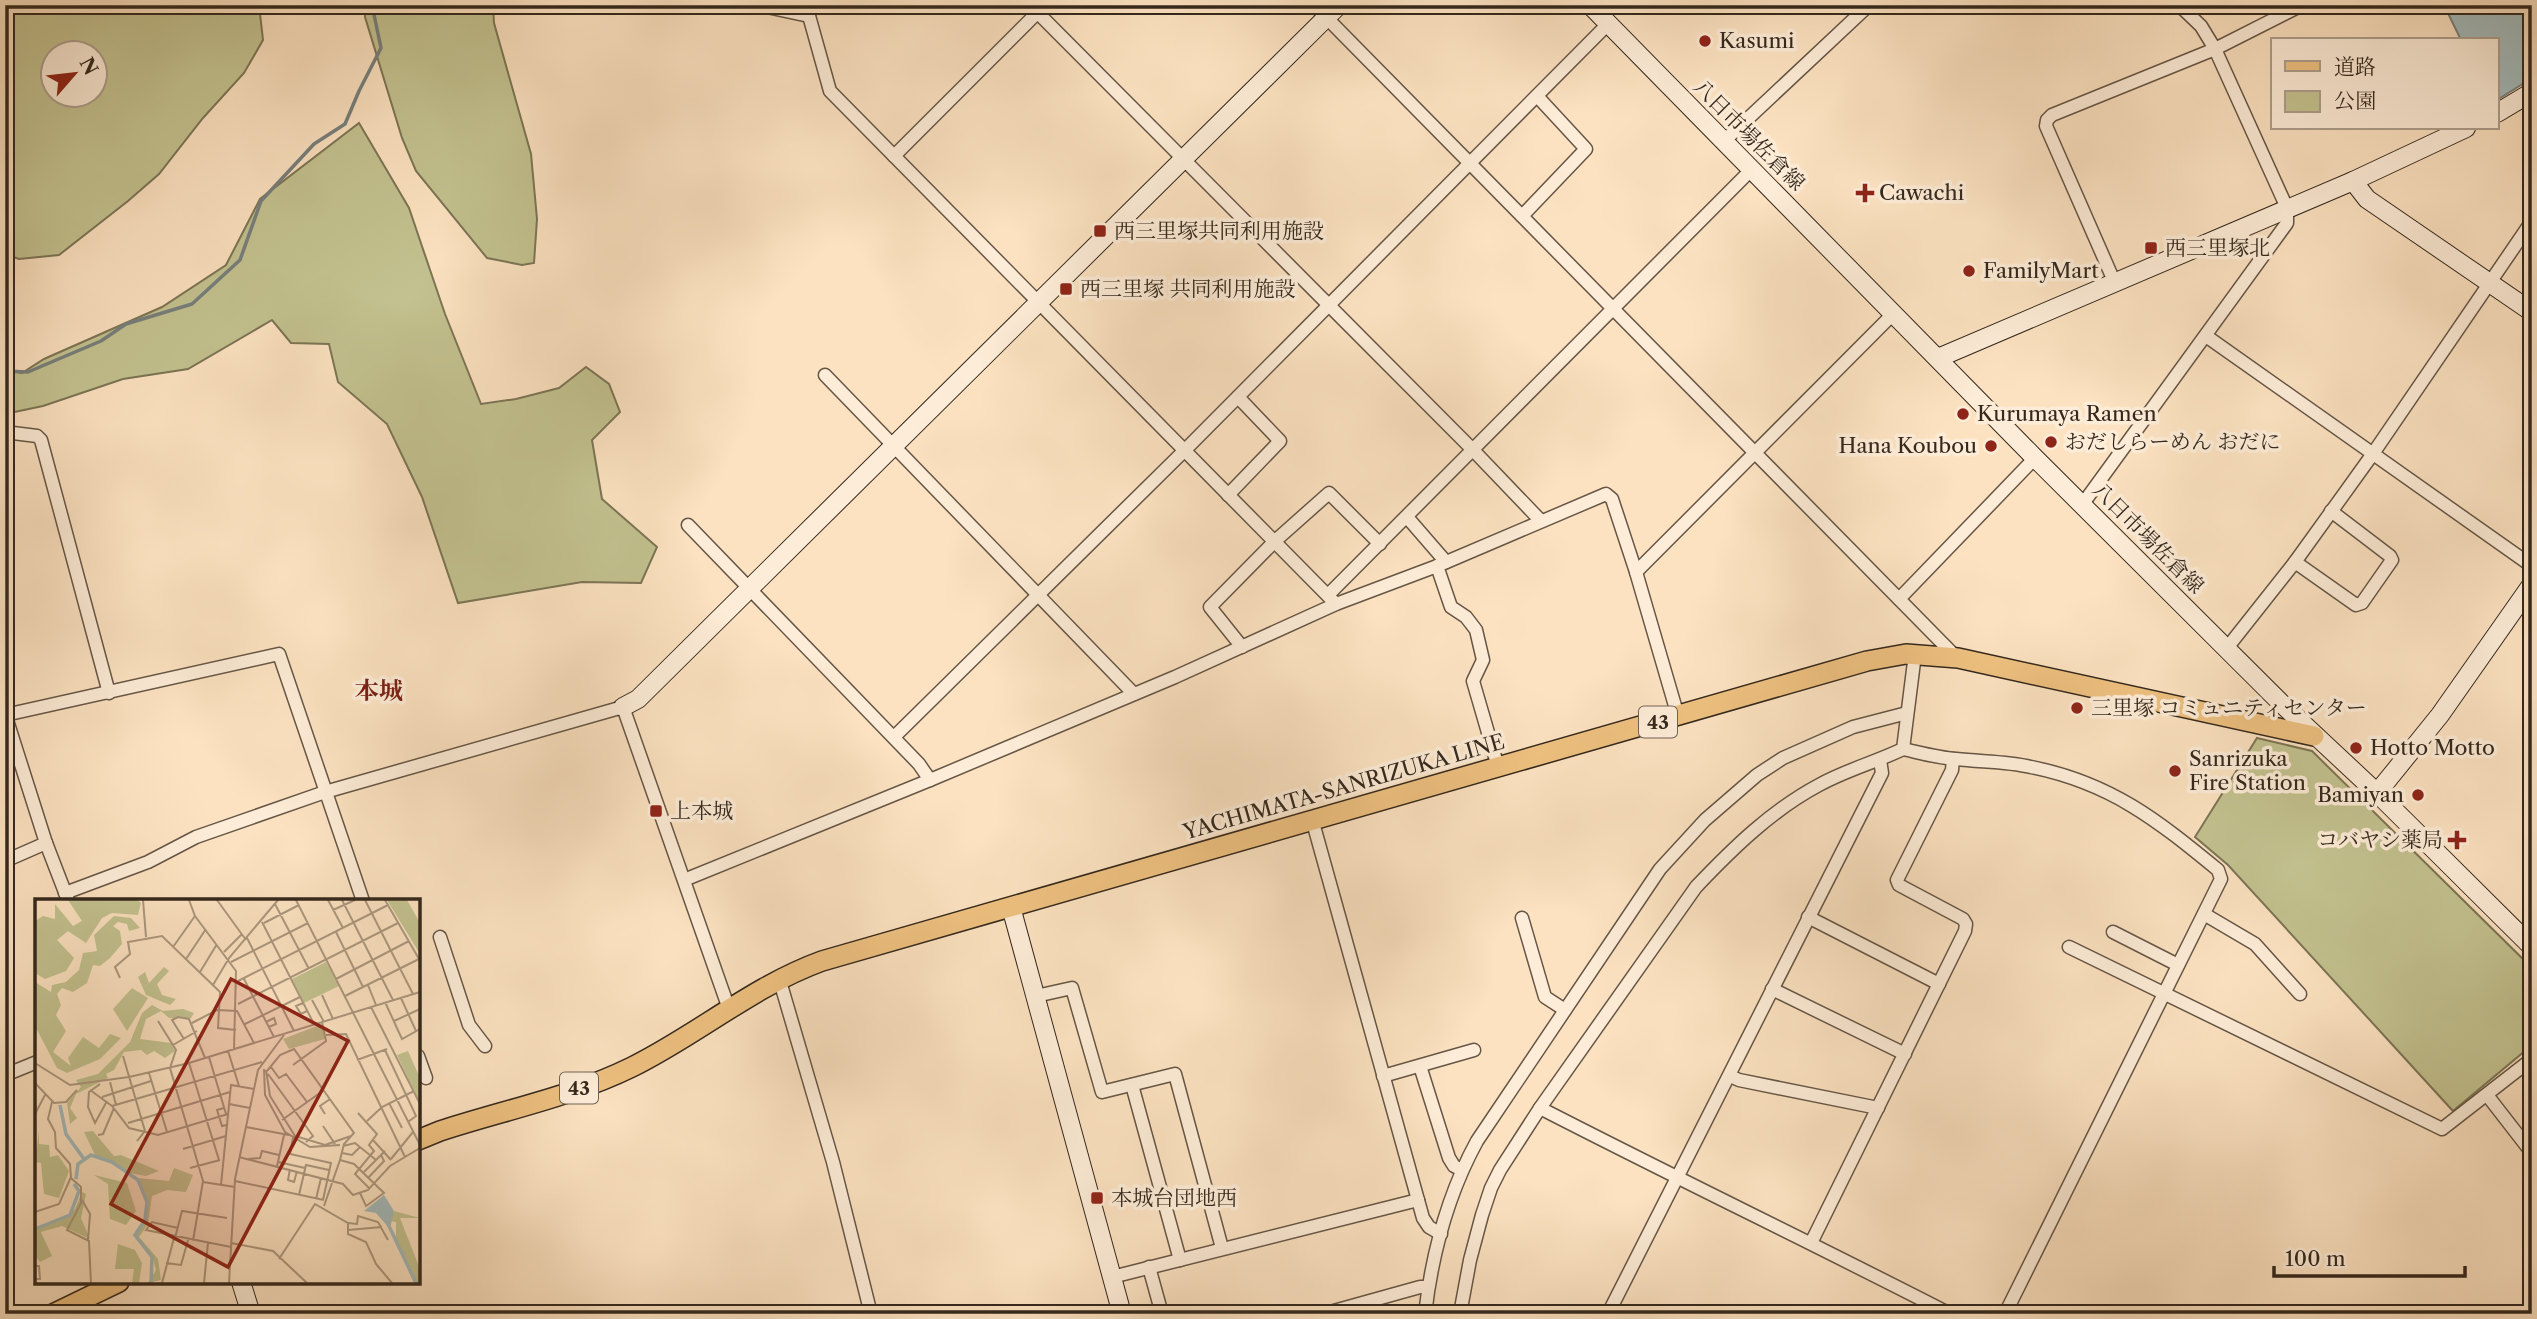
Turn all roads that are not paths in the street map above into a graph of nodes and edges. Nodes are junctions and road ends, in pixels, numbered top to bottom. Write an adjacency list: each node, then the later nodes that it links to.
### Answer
1 (758, 5): 8 (street)
2 (1590, 5): 9 (street, 八日市場佐倉線)
3 (1869, 5): 15 (street)
4 (2179, 5): 10 (street)
5 (2302, 5): 10 (street)
6 (1038, 8): 16 (street); 17 (street)
7 (1326, 9): 17 (street); 18 (street)
8 (807, 11): 16 (street)
9 (1608, 24): 12 (street); 15 (street, 八日市場佐倉線)
10 (2215, 49): 21 (street); 24 (street)
11 (2532, 92): 13 (street)
12 (1537, 96): 18 (street); 22 (street)
13 (2498, 112)
14 (2462, 130): 20 (street)
15 (1723, 142): 19 (street, 八日市場佐倉線)
16 (894, 156): 26 (street)
17 (1183, 158): 26 (street); 27 (street)
18 (1470, 164): 22 (street); 27 (street)
19 (1751, 170): 28 (street); 30 (street, 八日市場佐倉線)
20 (2353, 181): 21 (street); 25 (street)
21 (2287, 208): 24 (street); 31 (street)
22 (1522, 216): 28 (street)
23 (2532, 221): 25 (street)
24 (2114, 281): 32 (street)
25 (2490, 282): 29 (street); 40 (street)
26 (1038, 302): 36 (street); 38 (street)
27 (1329, 305): 34 (street); 37 (street)
28 (1613, 309): 37 (street); 39 (street)
29 (2532, 312)
30 (1893, 314): 32 (street, 八日市場佐倉線); 39 (street)
31 (2206, 336): 40 (street); 43 (street)
32 (1938, 358): 41 (street, 八日市場佐倉線)
33 (825, 375): 36 (street)
34 (1238, 397): 38 (street); 42 (street)
35 (5, 432): 63 (street)
36 (893, 445): 55 (street); 56 (street)
37 (1473, 450): 45 (street); 46 (street)
38 (1184, 451): 42 (street); 56 (street)
39 (1755, 453): 53 (street); 58 (street)
40 (2372, 455): 44 (street); 52 (street)
41 (2035, 458): 43 (street, 八日市場佐倉線); 58 (street)
42 (1228, 495): 48 (street)
43 (2082, 505): 60 (street, 八日市場佐倉線)
44 (2331, 511): 50 (street); 50 (street)
45 (1407, 517): 49 (street); 51 (street)
46 (1541, 521): 51 (street); 53 (street)
47 (688, 525): 55 (street)
48 (1275, 541): 49 (street); 57 (street); 59 (street)
49 (1380, 544): 57 (street)
50 (2295, 562): 60 (street)
51 (1441, 564): 57 (street); 74 (street)
52 (2532, 566)
53 (1636, 572): 68 (street)
54 (2532, 584): 77 (street)
55 (749, 589): 65 (street); 70 (street)
56 (1037, 594): 64 (street); 70 (street)
57 (1333, 599): 59 (street)
58 (1899, 599): 62 (street)
59 (1242, 647): 64 (street)
60 (2227, 648): 69 (street, 八日市場佐倉線)
61 (1915, 654): 62 (main road, YACHIMATA-SANRIZUKA LINE / 43); 66 (street); 68 (main road, YACHIMATA-SANRIZUKA LINE / 43)
62 (1958, 658): 69 (main road, YACHIMATA-SANRIZUKA LINE / 43)
63 (109, 693): 67 (street); 76 (street)
64 (1134, 694): 75 (street)
65 (623, 706): 76 (street); 81 (street)
66 (1907, 713): 71 (street); 100 (street)
67 (5, 715): 79 (street)
68 (1678, 716): 74 (main road, YACHIMATA-SANRIZUKA LINE / 43)
69 (2314, 736): 77 (street, 八日市場佐倉線)
70 (894, 737): 75 (street)
71 (1903, 749): 72 (street); 73 (street)
72 (1953, 759): 85 (street); 94 (street)
73 (1880, 761): 86 (street); 114 (street)
74 (1498, 767): 78 (main road, YACHIMATA-SANRIZUKA LINE / 43)
75 (930, 780): 81 (street)
76 (325, 792): 82 (street); 83 (street)
77 (2376, 793): 90 (street, 八日市場佐倉線)
78 (1312, 819): 84 (main road, YACHIMATA-SANRIZUKA LINE / 43); 109 (street)
79 (46, 843): 80 (street); 82 (street)
80 (5, 861)
81 (684, 880): 99 (street)
82 (66, 897)
83 (362, 899)
84 (1011, 907): 93 (main road, YACHIMATA-SANRIZUKA LINE / 43); 98 (street)
85 (2204, 914): 92 (street); 97 (street)
86 (1808, 917): 94 (street); 95 (street)
87 (1521, 918): 100 (street)
88 (2113, 932): 92 (street)
89 (440, 937): 101 (street)
90 (2530, 941)
91 (2070, 947): 96 (street)
92 (2178, 965): 96 (street)
93 (779, 978): 99 (main road, YACHIMATA-SANRIZUKA LINE / 43); 132 (street)
94 (1939, 984): 103 (street)
95 (1772, 989): 103 (street); 110 (street)
96 (2164, 994): 113 (street); 140 (street)
97 (2300, 994)
98 (1036, 996): 112 (street); 126 (street)
99 (729, 1009): 116 (main road, YACHIMATA-SANRIZUKA LINE / 43)
100 (1565, 1010): 118 (street)
101 (485, 1046)
102 (1474, 1050): 107 (street)
103 (1905, 1054): 115 (street)
104 (2532, 1059): 113 (street)
105 (420, 1062): 111 (street)
106 (35, 1063): 108 (street)
107 (1420, 1066): 109 (street); 118 (street)
108 (5, 1075)
109 (1383, 1076): 120 (street)
110 (1730, 1076): 115 (street); 119 (street)
111 (426, 1078)
112 (1132, 1084): 123 (street); 124 (street)
113 (2487, 1095): 117 (street)
114 (1540, 1108): 119 (street); 137 (street)
115 (1878, 1108): 122 (street)
116 (420, 1139)
117 (2532, 1153)
118 (1462, 1170): 121 (street)
119 (1676, 1178): 122 (street); 138 (street)
120 (1418, 1200): 121 (street); 123 (street)
121 (1441, 1234): 129 (street)
122 (1811, 1243): 139 (street)
123 (1223, 1248): 124 (street)
124 (1180, 1260): 125 (street)
125 (1149, 1267): 126 (street); 134 (street)
126 (1112, 1277): 133 (street)
127 (115, 1284): 130 (main road)
128 (242, 1284): 131 (street)
129 (1428, 1287): 135 (street); 136 (street)
130 (52, 1314)
131 (251, 1314)
132 (871, 1314)
133 (1122, 1314)
134 (1162, 1314)
135 (1323, 1314)
136 (1425, 1314)
137 (1460, 1314)
138 (1608, 1314)
139 (1951, 1314)
140 (2005, 1314)

